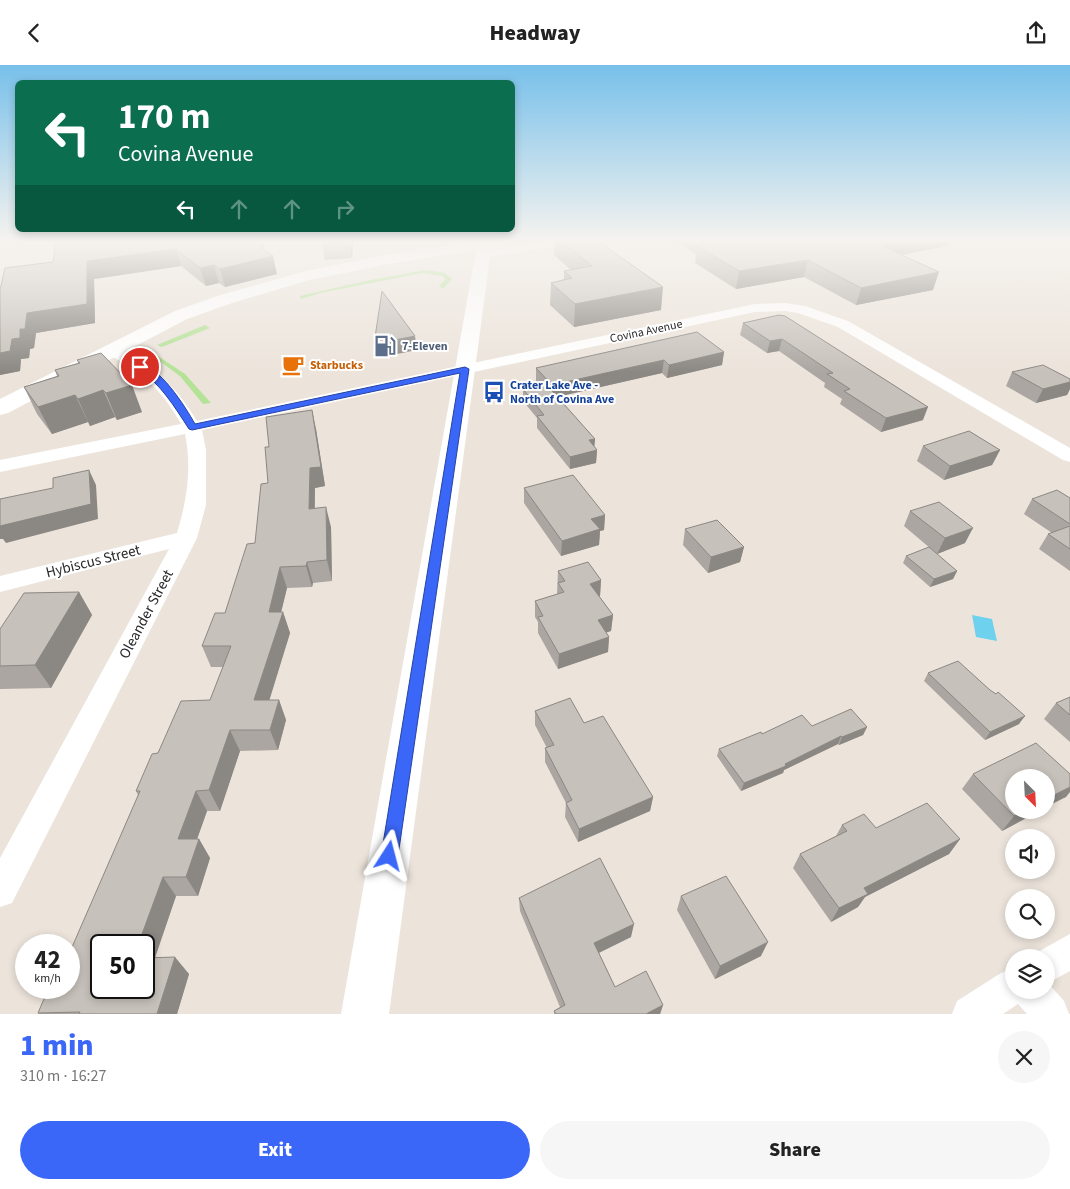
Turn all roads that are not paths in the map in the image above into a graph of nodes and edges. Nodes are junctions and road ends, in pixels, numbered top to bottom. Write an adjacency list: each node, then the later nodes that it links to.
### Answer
1 (272, 285): 3 (main road)
2 (481, 285): 4 (main road)
3 (112, 350): 5 (main road); 6 (street, Oleander Street)
4 (465, 369): 6 (street, Covina Avenue); 7 (street, Covina Avenue); 16 (main road)
5 (0, 408)
6 (192, 427): 8 (street, Covina Avenue); 9 (street, Oleander Street)
7 (1070, 456)
8 (0, 466)
9 (186, 538): 10 (street, Hybiscus Street); 11 (street, Oleander Street)
10 (0, 584)
11 (0, 891)
12 (1070, 951): 13 (street)
13 (1055, 960)
14 (1005, 992): 17 (street)
15 (1038, 999): 18 (street)
16 (365, 1014)
17 (970, 1014)
18 (1050, 1014)

